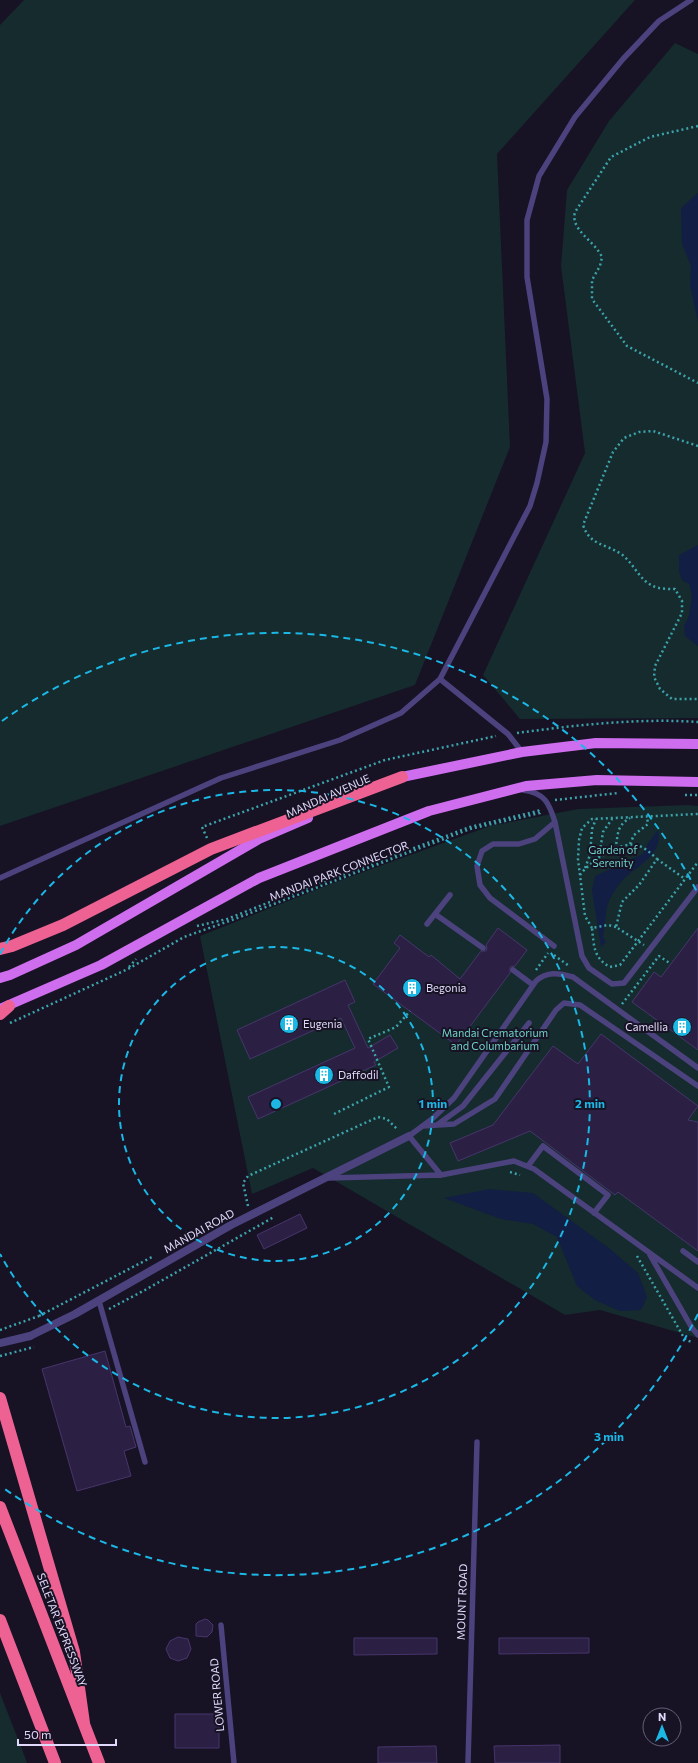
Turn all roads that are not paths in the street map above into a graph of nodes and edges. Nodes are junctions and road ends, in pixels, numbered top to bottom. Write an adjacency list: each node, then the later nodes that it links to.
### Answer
1 (691, 0): 2 (lane)
2 (440, 679): 4 (lane); 9 (lane)
3 (698, 744): 4 (main road, MANDAI AVENUE)
4 (522, 752): 5 (main road, MANDAI AVENUE)
5 (402, 777): 16 (highway); 18 (main road, MANDAI AVENUE)
6 (698, 782): 7 (main road)
7 (515, 789): 8 (lane); 20 (main road)
8 (555, 822): 10 (lane); 14 (lane)
9 (0, 878)
10 (698, 887)
11 (450, 895): 12 (lane)
12 (435, 914): 13 (lane); 15 (lane)
13 (427, 924)
14 (554, 946)
15 (483, 948)
16 (0, 949)
17 (513, 970): 19 (lane)
18 (0, 978)
19 (533, 985): 22 (lane); 25 (lane)
20 (3, 1009)
21 (529, 1023): 24 (lane)
22 (698, 1068)
23 (698, 1086): 24 (lane)
24 (436, 1125): 25 (lane)
25 (423, 1126): 26 (lane)
26 (409, 1136): 28 (lane); 29 (street, MANDAI ROAD)
27 (528, 1166): 28 (lane); 30 (lane); 30 (lane)
28 (441, 1174): 29 (lane)
29 (324, 1178): 35 (street, MANDAI ROAD)
30 (594, 1213): 32 (lane)
31 (683, 1251): 33 (lane)
32 (648, 1252): 34 (lane); 36 (lane)
33 (698, 1262)
34 (698, 1288)
35 (99, 1301): 37 (street, MANDAI ROAD, bridge); 40 (lane)
36 (698, 1334)
37 (0, 1343)
38 (0, 1398): 44 (highway)
39 (477, 1442): 48 (lane, MOUNT ROAD)
40 (145, 1462)
41 (0, 1507): 44 (highway, SELETAR EXPRESSWAY)
42 (0, 1620): 45 (highway)
43 (221, 1625): 47 (lane, LOWER ROAD)
44 (84, 1723): 46 (highway, SELETAR EXPRESSWAY)
45 (55, 1763)
46 (99, 1763)
47 (234, 1763)
48 (468, 1763)

